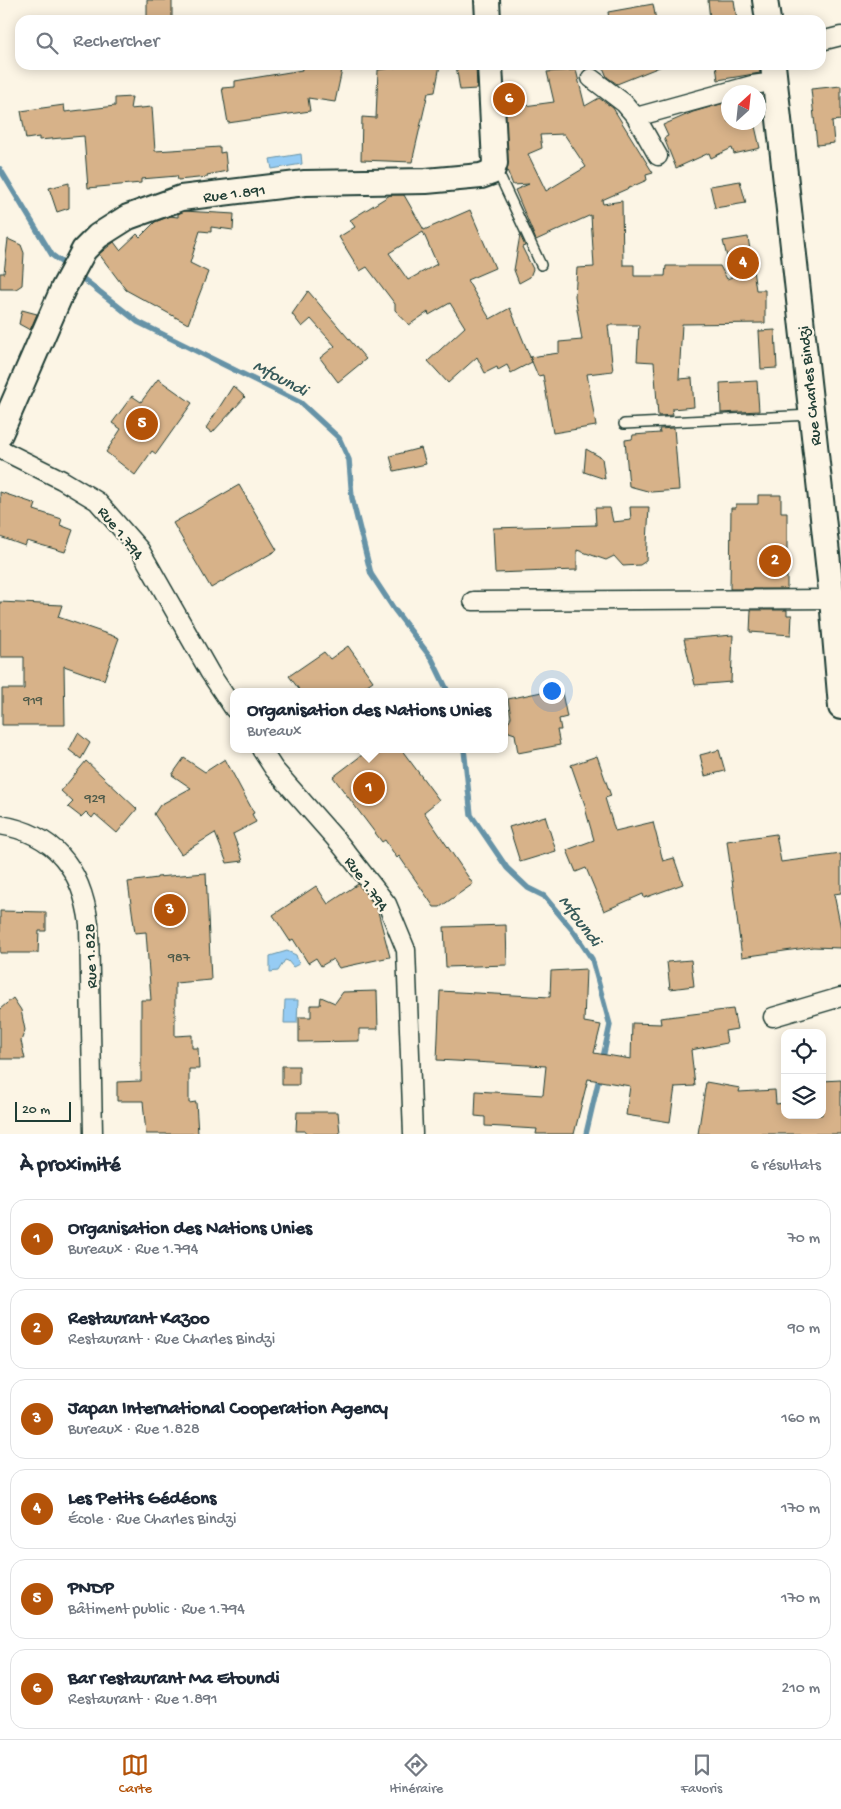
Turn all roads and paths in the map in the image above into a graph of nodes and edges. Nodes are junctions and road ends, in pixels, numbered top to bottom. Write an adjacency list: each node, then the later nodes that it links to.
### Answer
1 (487, 0): 3 (street)
2 (766, 0): 4 (street)
3 (488, 15)
4 (768, 15)
5 (841, 36): 6 (street)
6 (826, 40)
7 (490, 70): 12 (street)
8 (774, 74): 10 (street); 14 (street, Rue Charles Bindzi)
9 (591, 78): 10 (street)
10 (636, 117): 11 (street)
11 (658, 156)
12 (492, 172): 13 (lane); 16 (street, Rue 1.891)
13 (541, 265)
14 (811, 415): 15 (lane); 18 (street, Rue Charles Bindzi)
15 (624, 424)
16 (0, 434)
17 (0, 449): 21 (street, Rue 1.794)
18 (832, 599): 19 (street); 20 (street, Rue Charles Bindzi)
19 (473, 601)
20 (840, 682): 22 (street, Rue Charles Bindzi)
21 (230, 703)
22 (841, 708)
23 (264, 753): 28 (street, Rue 1.794)
24 (0, 825): 27 (street, Rue 1.828)
25 (841, 997): 26 (street)
26 (773, 1017)
27 (92, 1134)
28 (413, 1134)

